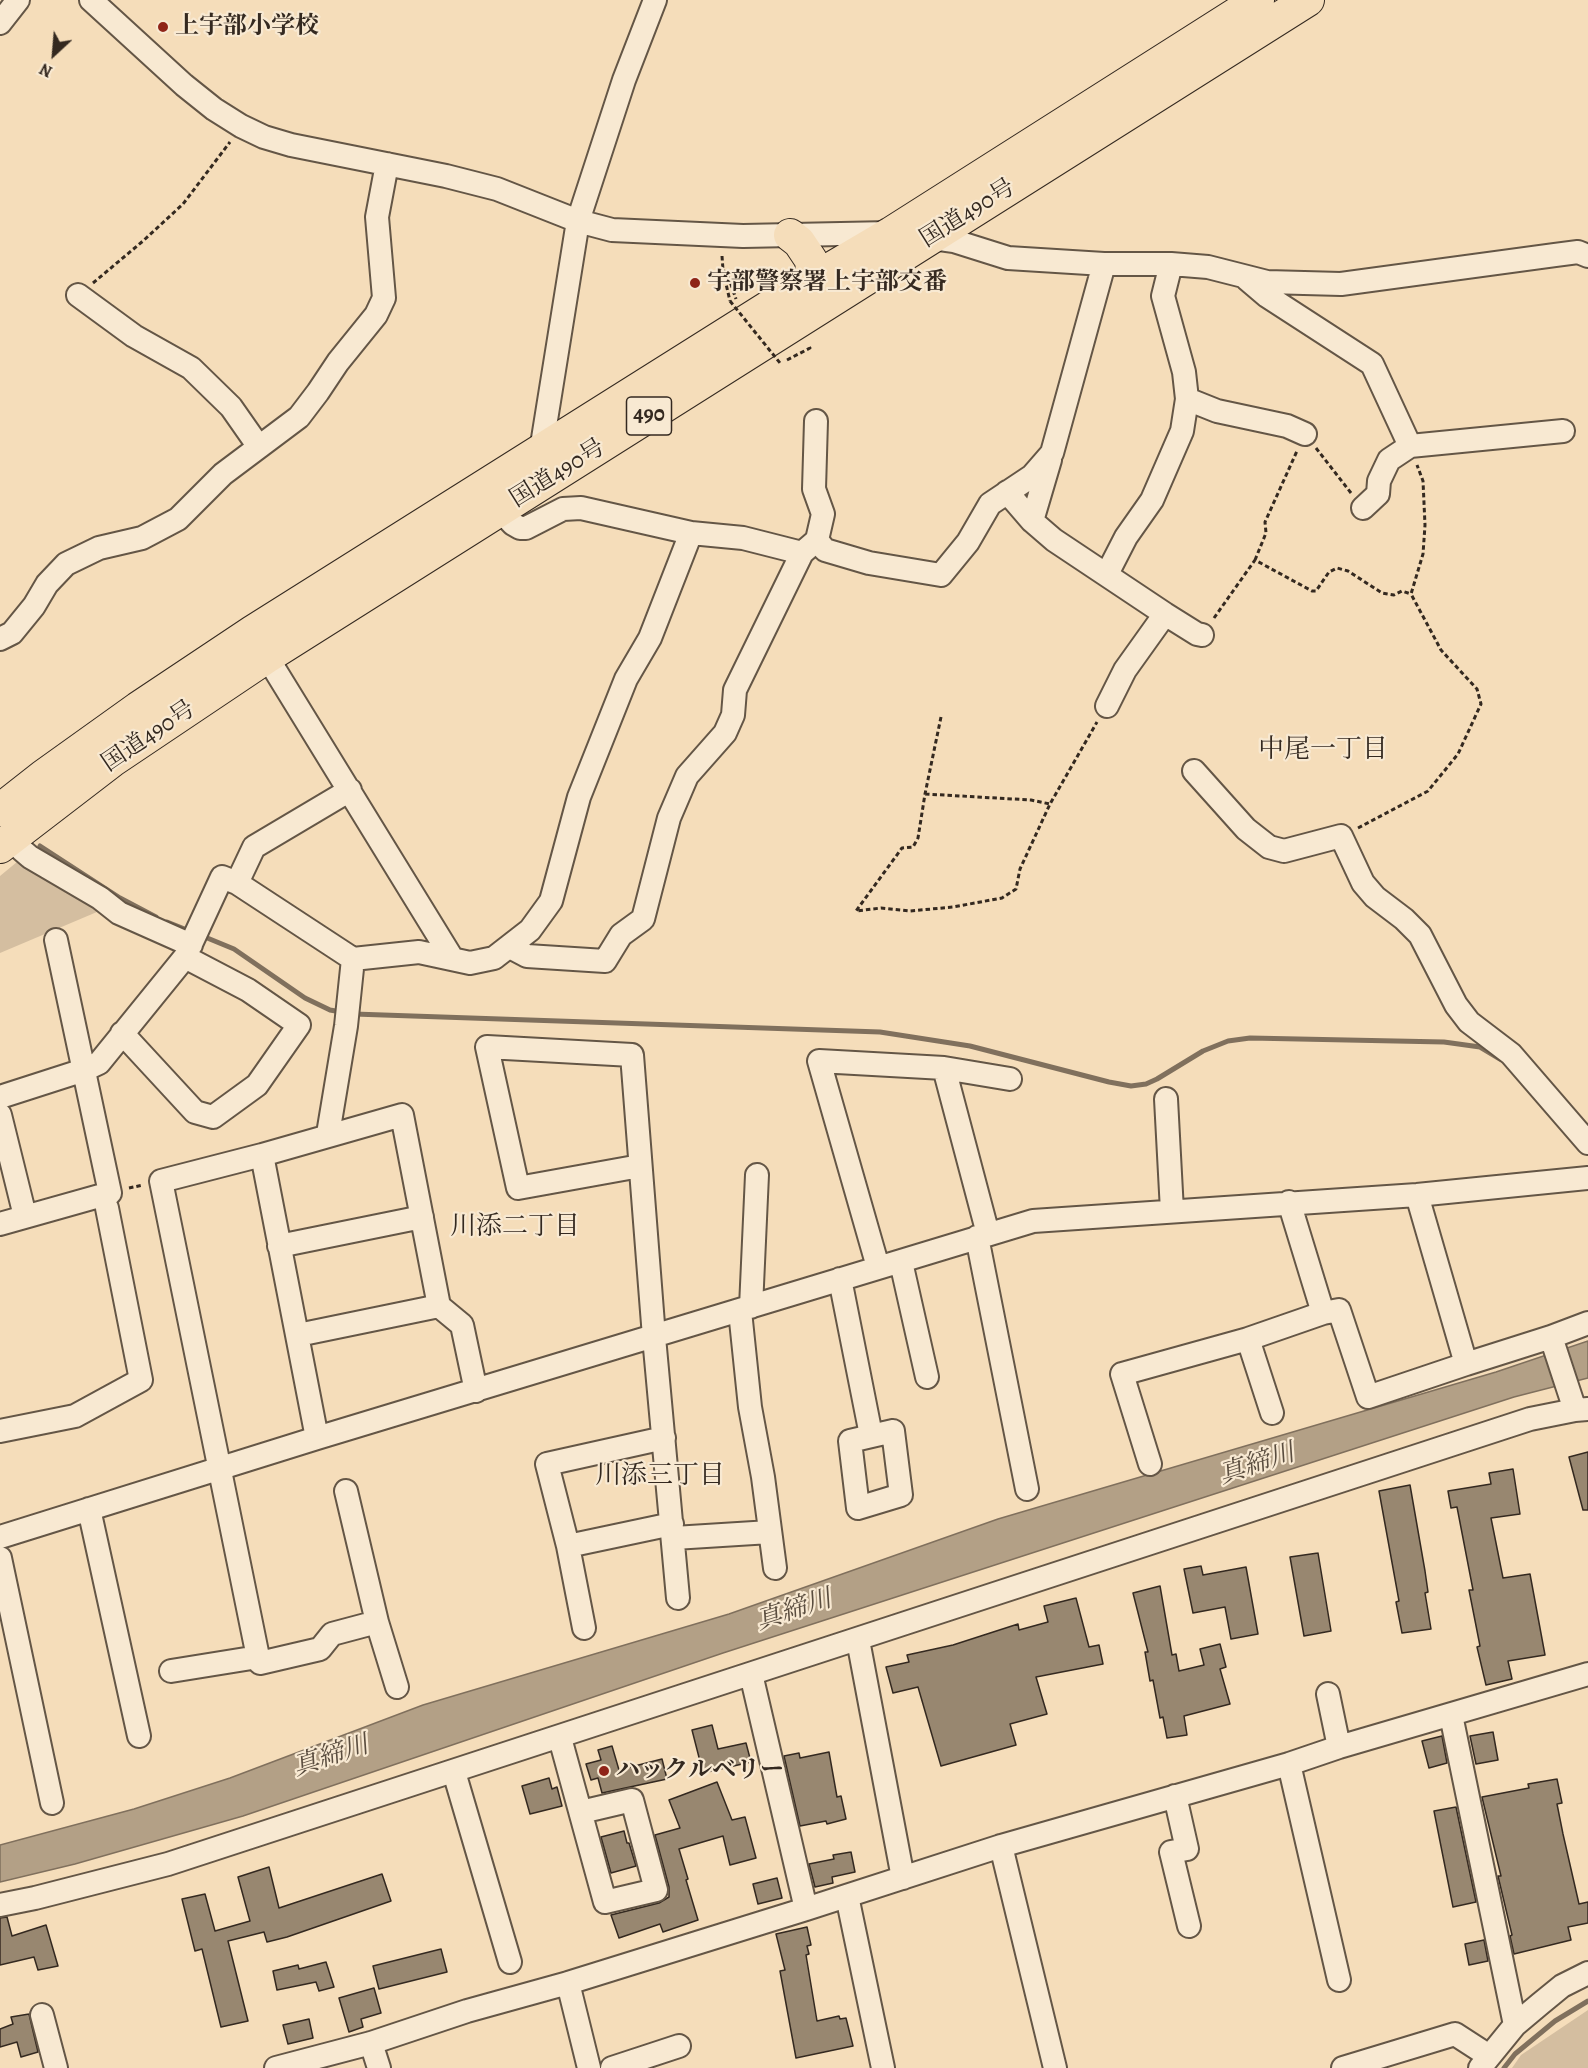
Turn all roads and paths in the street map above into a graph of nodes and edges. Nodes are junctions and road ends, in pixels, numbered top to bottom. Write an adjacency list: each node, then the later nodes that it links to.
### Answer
1 (18, 0): 6 (street)
2 (91, 0): 7 (street)
3 (655, 0): 9 (street)
4 (1258, 0): 10 (highway, 国道490号 / 490)
5 (1308, 0): 12 (highway, 国道490号 / 490)
6 (0, 23)
7 (241, 126): 8 (street); 20 (path)
8 (387, 164): 9 (street); 28 (street)
9 (578, 221): 11 (street); 29 (street)
10 (891, 233): 11 (street); 12 (street); 19 (highway, 国道490号 / 490)
11 (790, 235): 19 (highway)
12 (932, 237): 15 (street); 32 (highway, 国道490号 / 490)
13 (721, 253): 17 (path)
14 (1588, 256): 18 (street)
15 (1104, 264): 16 (street); 30 (street)
16 (1171, 264): 18 (street); 23 (street)
17 (723, 272): 21 (path); 22 (path, bridge)
18 (1243, 276): 27 (street)
19 (813, 279): 29 (highway, 国道490号 / 490)
20 (78, 296): 28 (street)
21 (740, 304)
22 (806, 351)
23 (1186, 399): 26 (street); 38 (street)
24 (816, 421): 36 (street)
25 (1563, 431): 27 (street)
26 (1305, 434): 33 (path); 37 (path)
27 (1410, 446): 33 (street); 39 (path)
28 (259, 447): 42 (street)
29 (541, 451): 32 (highway, 国道490号 / 490)
30 (1052, 453): 31 (street); 34 (street)
31 (1007, 492): 34 (street); 36 (street)
32 (490, 499): 35 (street); 43 (highway, 国道490号 / 490)
33 (1363, 508)
34 (1032, 521): 38 (street)
35 (691, 532): 36 (street); 54 (street)
36 (809, 546): 54 (street)
37 (1255, 560): 39 (path); 41 (path)
38 (1107, 573): 40 (street)
39 (1412, 594): 51 (path)
40 (1166, 614): 41 (street); 44 (street)
41 (1202, 635)
42 (0, 639)
43 (260, 645): 47 (street); 50 (highway, 国道490号 / 490)
44 (1107, 706): 49 (path)
45 (942, 717): 48 (path)
46 (1194, 771): 51 (street)
47 (351, 790): 52 (street); 56 (street)
48 (925, 794): 49 (path); 49 (path)
49 (1050, 804)
50 (3, 832): 55 (street)
51 (1341, 837): 66 (street)
52 (237, 883): 55 (street); 57 (street)
53 (56, 940): 60 (street)
54 (510, 947): 56 (street)
55 (188, 951): 58 (street); 58 (street)
56 (452, 958): 57 (street)
57 (353, 959): 65 (street)
58 (122, 1034): 60 (street)
59 (944, 1068): 61 (street); 79 (street); 82 (street)
60 (84, 1070): 62 (street); 73 (street)
61 (1010, 1079)
62 (0, 1097)
63 (1166, 1099): 75 (street)
64 (0, 1115): 76 (street)
65 (328, 1134): 67 (street); 77 (street)
66 (1588, 1143)
67 (262, 1155): 71 (street); 80 (street)
68 (640, 1166): 68 (street); 89 (street)
69 (757, 1175): 85 (street)
70 (1588, 1178): 72 (street)
71 (161, 1181): 73 (path); 102 (street)
72 (1417, 1195): 74 (street); 92 (street)
73 (108, 1201): 76 (street); 97 (street)
74 (1289, 1202): 75 (street); 86 (street)
75 (1172, 1211): 79 (street)
76 (25, 1216): 78 (street)
77 (422, 1217): 80 (street); 84 (street)
78 (0, 1224)
79 (983, 1235): 81 (street); 103 (street)
80 (279, 1246): 88 (street)
81 (901, 1262): 82 (street); 93 (street)
82 (878, 1267): 83 (street)
83 (840, 1279): 85 (street); 98 (street)
84 (439, 1306): 88 (street); 94 (street)
85 (745, 1309): 89 (street); 107 (street)
86 (1323, 1313): 90 (street); 92 (street)
87 (1588, 1323): 91 (street)
88 (298, 1335): 99 (street)
89 (654, 1337): 94 (street); 100 (street)
90 (1248, 1339): 96 (street); 101 (street)
91 (1552, 1339): 92 (street); 95 (street)
92 (1467, 1364)
93 (927, 1377)
94 (476, 1391): 99 (street)
95 (1577, 1403): 115 (street)
96 (1272, 1413)
97 (0, 1431)
98 (872, 1436)
99 (317, 1438): 102 (street)
100 (664, 1438): 106 (street); 109 (street)
101 (1150, 1464)
102 (220, 1468): 105 (street); 116 (street)
103 (1028, 1489)
104 (346, 1491): 113 (street)
105 (89, 1509): 108 (street); 123 (street)
106 (673, 1531): 107 (street); 109 (street); 112 (street)
107 (770, 1532): 111 (street)
108 (0, 1537)
109 (568, 1546): 114 (street)
110 (0, 1558): 129 (street)
111 (775, 1568)
112 (678, 1598)
113 (377, 1622): 116 (street); 120 (street)
114 (584, 1628)
115 (858, 1640): 118 (street); 132 (street)
116 (258, 1657): 117 (street)
117 (171, 1671)
118 (751, 1674): 124 (street); 135 (street)
119 (1588, 1674): 122 (street)
120 (397, 1687)
121 (1328, 1694): 125 (street)
122 (1451, 1716): 125 (street); 142 (street)
123 (139, 1736)
124 (560, 1738): 127 (street); 130 (street)
125 (1339, 1747): 126 (street)
126 (1289, 1764): 128 (street); 139 (street)
127 (454, 1772): 134 (street); 137 (street)
128 (1175, 1796): 131 (street); 136 (street)
129 (52, 1803)
130 (580, 1812): 130 (street)
131 (1001, 1846): 132 (street); 152 (street)
132 (903, 1878): 133 (street)
133 (847, 1896): 135 (street); 151 (street)
134 (0, 1905)
135 (807, 1909): 140 (street)
136 (1189, 1926)
137 (510, 1962)
138 (1588, 1973): 142 (street)
139 (1339, 1980)
140 (568, 1983): 143 (street); 149 (street)
141 (42, 2015): 146 (street)
142 (1515, 2025): 145 (street)
143 (371, 2043): 147 (street); 148 (street)
144 (679, 2046): 150 (street)
145 (1484, 2062): 153 (street)
146 (56, 2068)
147 (276, 2068)
148 (379, 2068)
149 (589, 2068)
150 (612, 2068)
151 (883, 2068)
152 (1055, 2068)
153 (1343, 2068)

